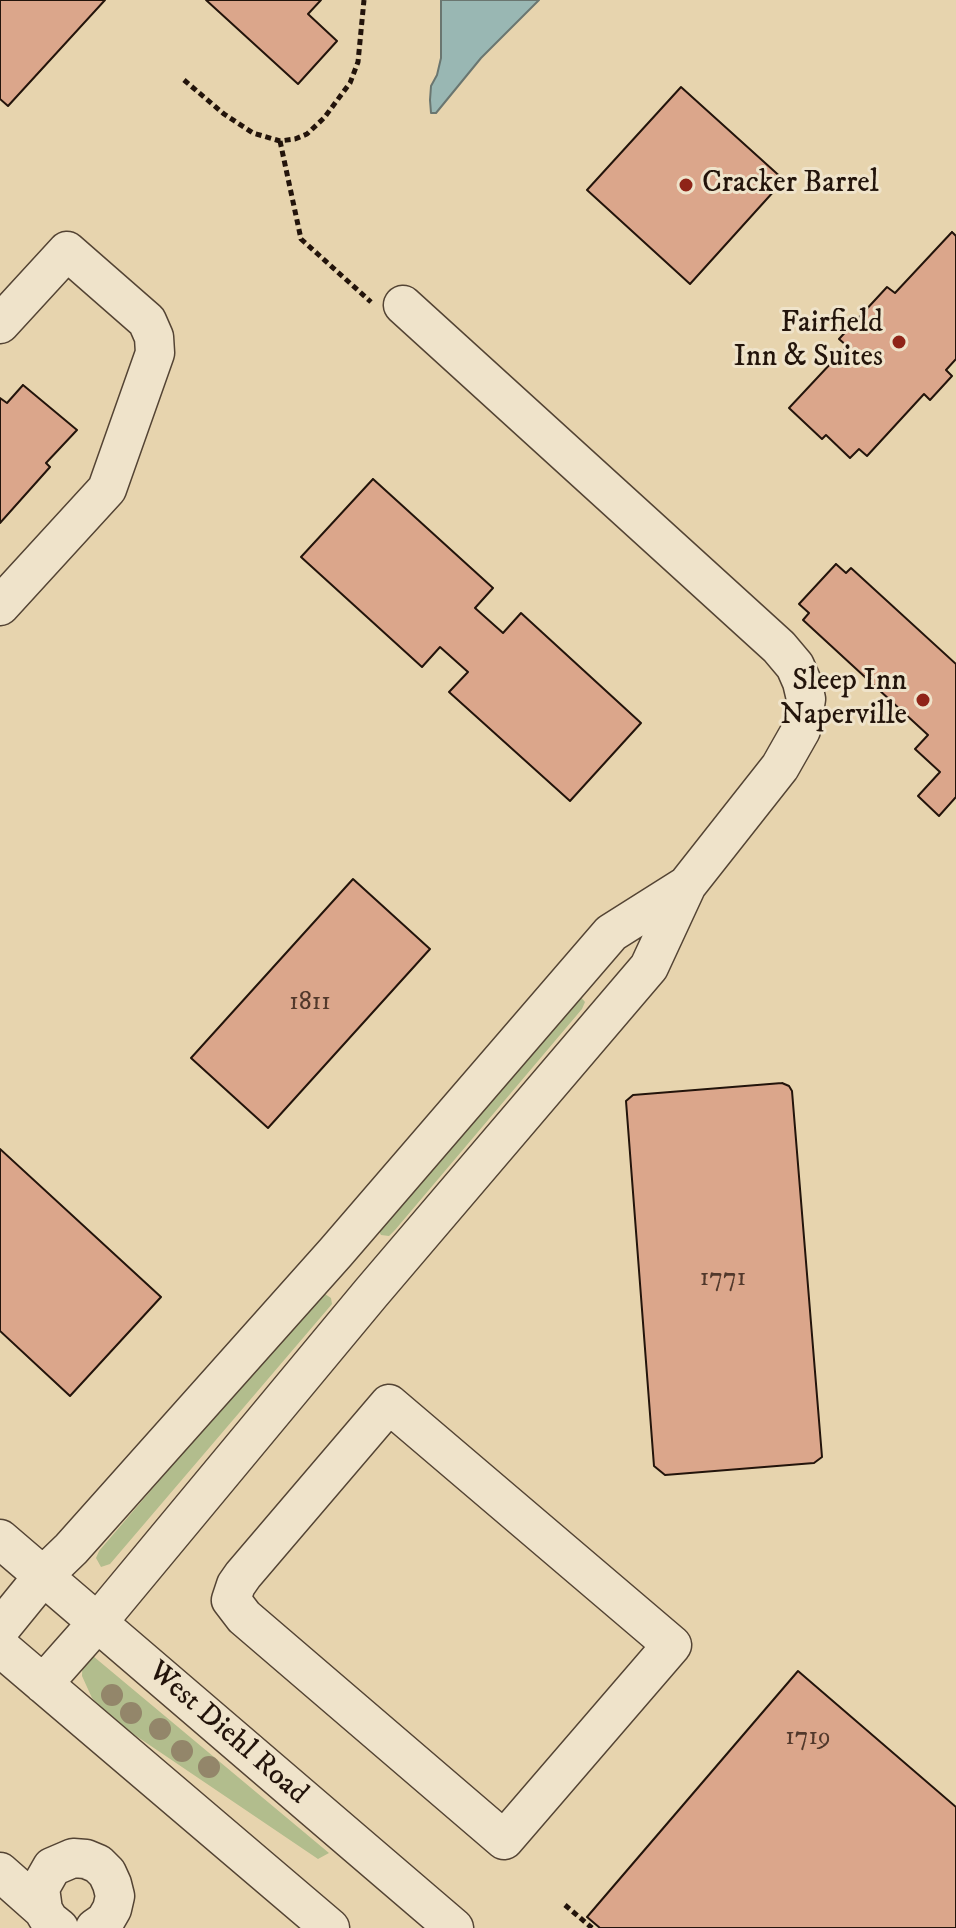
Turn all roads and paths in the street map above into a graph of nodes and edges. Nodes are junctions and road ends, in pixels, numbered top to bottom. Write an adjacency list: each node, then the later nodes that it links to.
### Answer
1 (364, 0): 3 (path)
2 (184, 80): 3 (path)
3 (280, 141): 4 (path)
4 (403, 305): 7 (street)
5 (0, 324): 6 (street)
6 (0, 606)
7 (687, 885): 10 (street); 11 (street)
8 (389, 1404): 8 (street)
9 (0, 1539): 10 (street, West Diehl Road)
10 (44, 1575): 11 (street, West Diehl Road); 12 (street)
11 (97, 1623): 14 (street); 20 (street, West Diehl Road)
12 (0, 1629)
13 (0, 1647): 14 (street)
14 (43, 1684): 19 (street)
15 (4, 1886): 17 (street)
16 (565, 1905): 21 (path)
17 (51, 1919): 18 (street)
18 (95, 1928)
19 (330, 1928)
20 (454, 1928)
21 (592, 1928)

